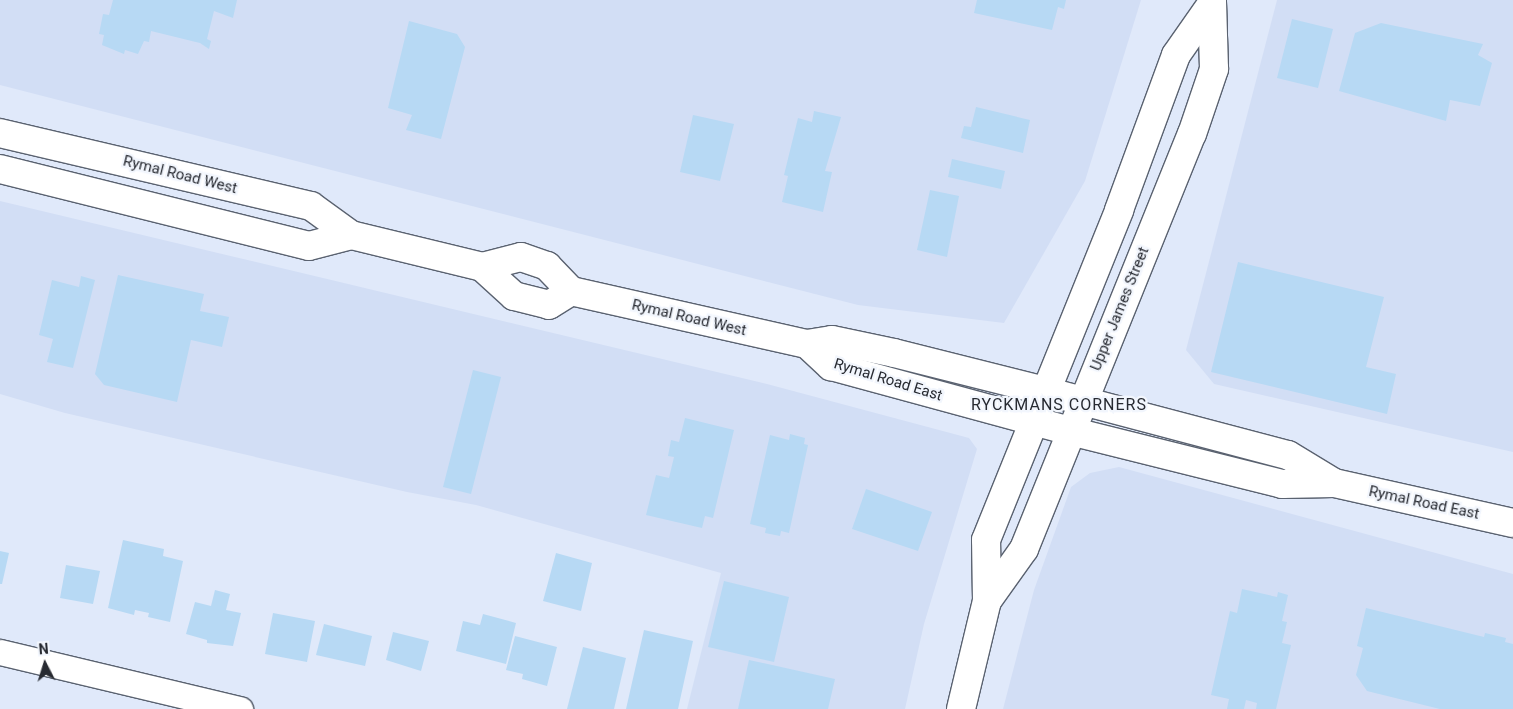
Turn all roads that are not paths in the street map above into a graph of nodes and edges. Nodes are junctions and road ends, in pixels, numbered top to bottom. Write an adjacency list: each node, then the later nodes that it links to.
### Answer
1 (1212, 2): 8 (main road, Upper James Street); 9 (main road, Upper James Street)
2 (0, 133): 4 (main road, Rymal Road West)
3 (0, 169): 4 (main road, Rymal Road West)
4 (351, 235): 5 (main road, Rymal Road West)
5 (482, 267): 6 (main road, Rymal Road West); 6 (main road, Rymal Road West)
6 (571, 291): 7 (main road, Rymal Road West)
7 (807, 344): 8 (main road, Rymal Road East); 10 (main road, Rymal Road East)
8 (1045, 391): 9 (main road, Rymal Road East); 10 (main road, Upper James Street)
9 (1081, 402): 11 (main road, Upper James Street); 12 (main road, Rymal Road East)
10 (1034, 421): 11 (main road, Rymal Road East); 14 (main road, Upper James Street)
11 (1070, 431): 12 (main road, Rymal Road East); 14 (main road, Upper James Street)
12 (1334, 483): 13 (main road, Rymal Road East)
13 (1513, 523)
14 (987, 601): 17 (main road, Upper James Street)
15 (0, 652): 16 (street)
16 (240, 709)
17 (961, 709)

